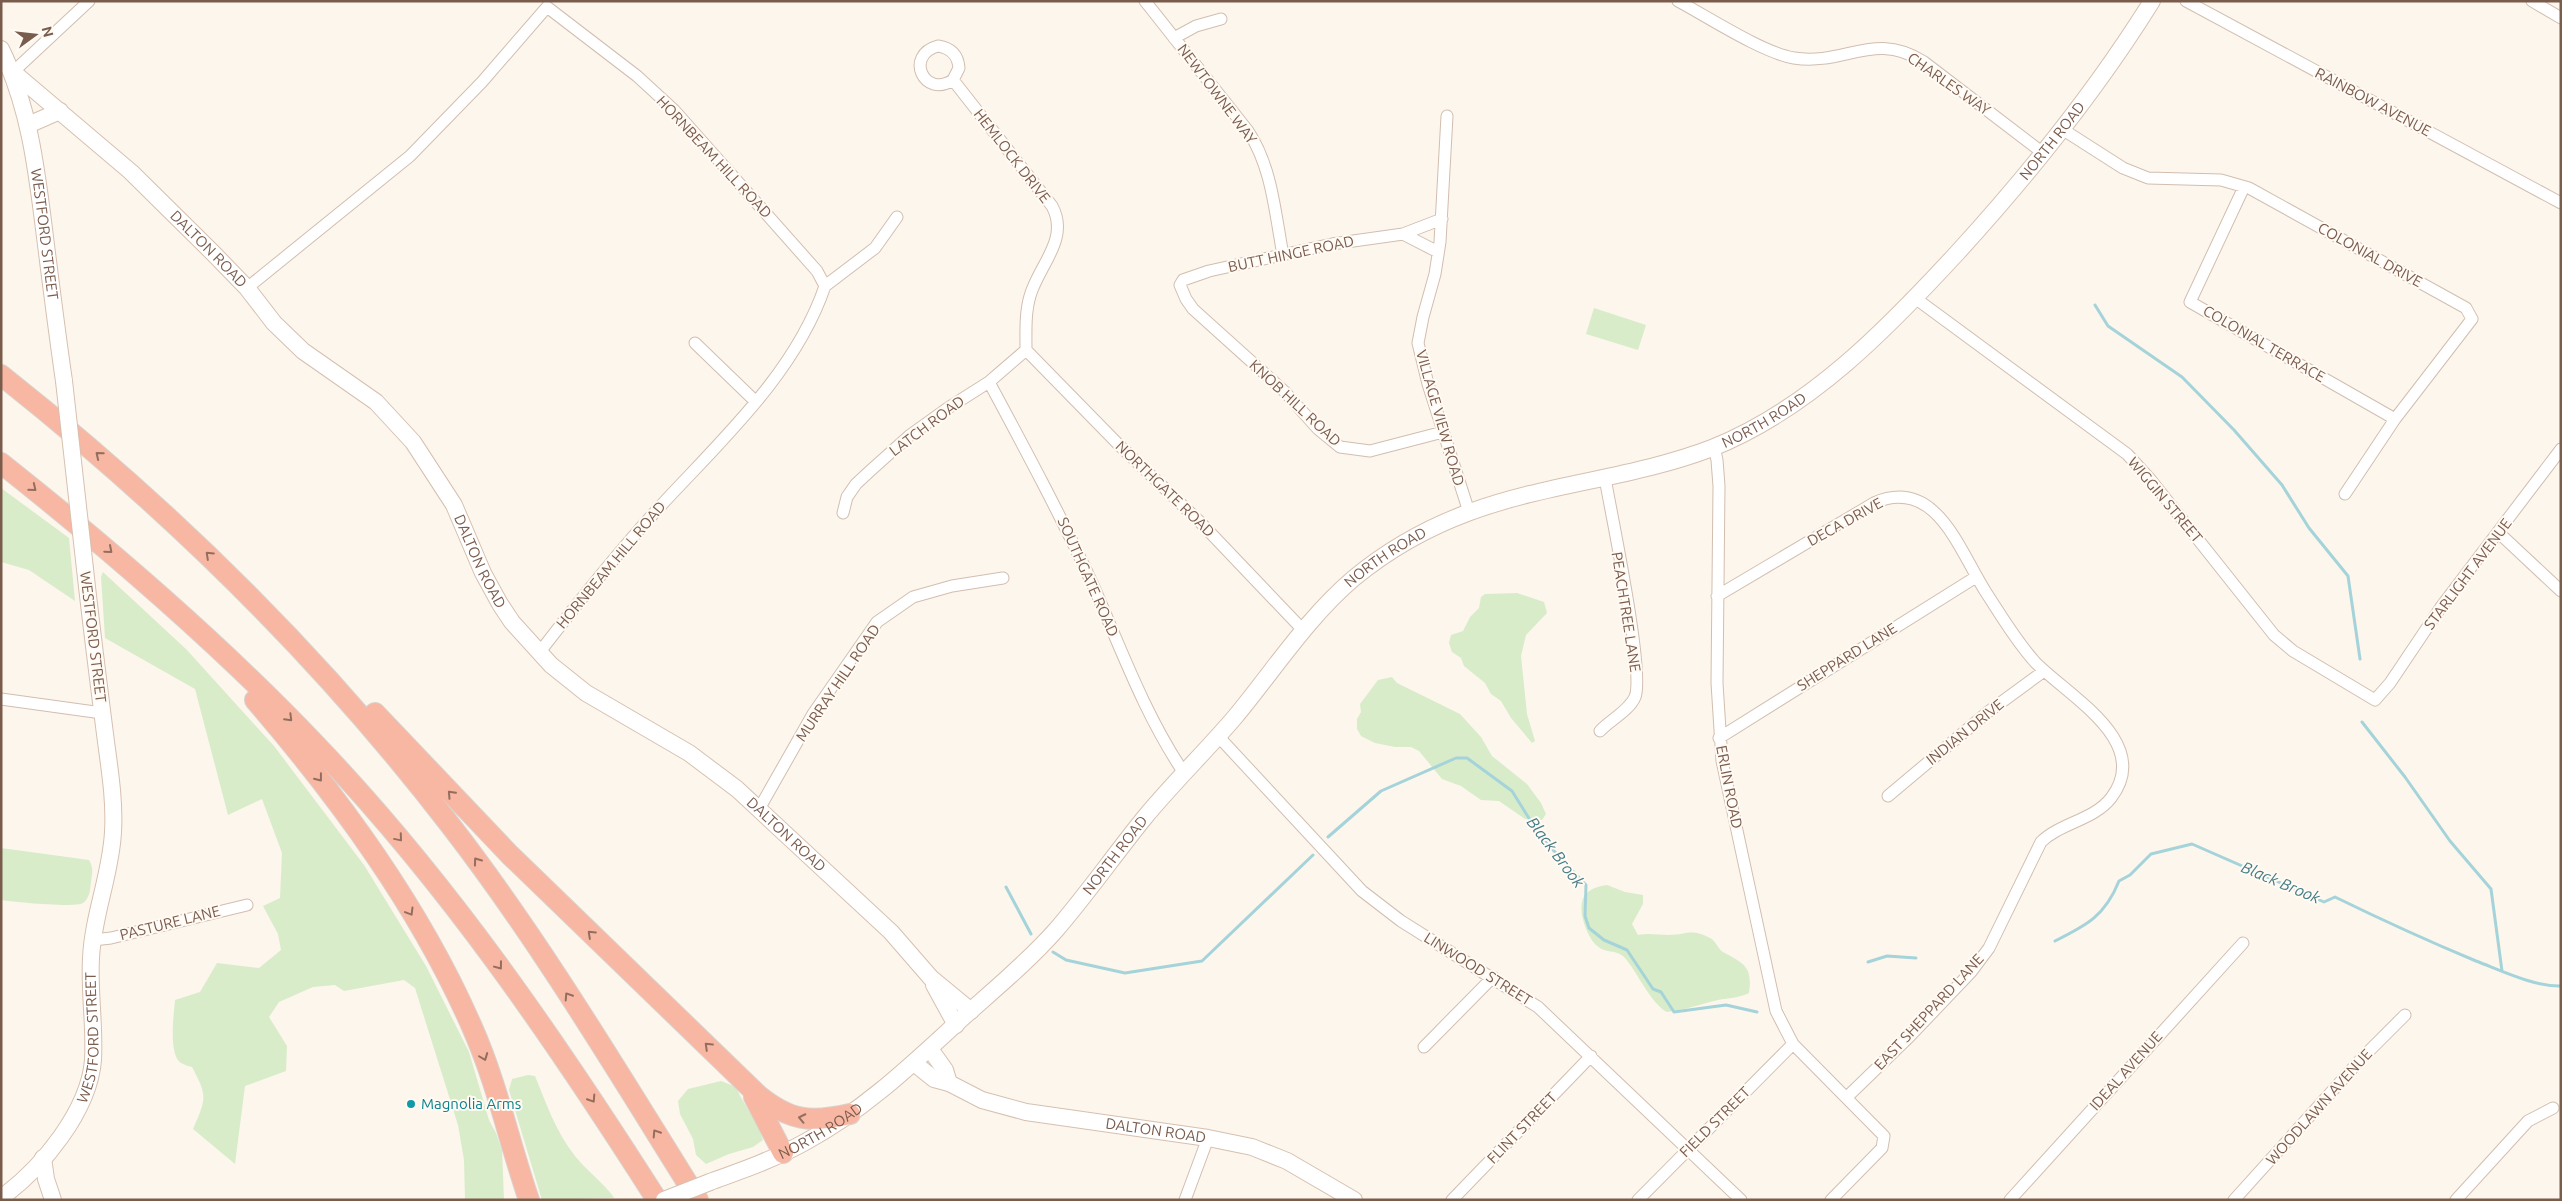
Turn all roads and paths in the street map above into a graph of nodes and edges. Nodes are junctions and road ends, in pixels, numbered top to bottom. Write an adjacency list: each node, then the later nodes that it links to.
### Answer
1 (89, 1): 12 (street)
2 (1145, 1): 10 (street, NEWTOWNE WAY)
3 (1678, 1): 18 (street, CHARLES WAY)
4 (2152, 1): 17 (main road, NORTH ROAD)
5 (2186, 1): 20 (street, RAINBOW AVENUE)
6 (2532, 1): 8 (street)
7 (549, 4): 27 (street, HORNBEAM HILL ROAD); 28 (street, HORNBEAM HILL ROAD)
8 (2561, 18)
9 (1221, 20): 10 (street)
10 (1174, 38): 25 (street, NEWTOWNE WAY)
11 (1, 49): 12 (main road, WESTFORD STREET)
12 (13, 72): 14 (main road, DALTON ROAD); 16 (main road, WESTFORD STREET)
13 (953, 80): 31 (street, HEMLOCK DRIVE)
14 (60, 110): 16 (main road); 28 (main road, DALTON ROAD)
15 (1448, 116): 22 (street, VILLAGE VIEW ROAD)
16 (28, 125): 56 (main road, WESTFORD STREET, bridge)
17 (2062, 129): 18 (main road, NORTH ROAD); 19 (street, COLONIAL DRIVE)
18 (2043, 153): 29 (main road, NORTH ROAD)
19 (2244, 187): 35 (street, COLONIAL TERRACE); 35 (street, COLONIAL DRIVE)
20 (2561, 203)
21 (898, 217): 27 (street)
22 (1442, 219): 23 (street, BUTT HINGE ROAD); 24 (street, VILLAGE VIEW ROAD)
23 (1403, 234): 24 (street); 25 (street, BUTT HINGE ROAD)
24 (1438, 252): 36 (street, VILLAGE VIEW ROAD)
25 (1283, 254): 26 (street, BUTT HINGE ROAD)
26 (1180, 283): 36 (street, KNOB HILL ROAD)
27 (825, 286): 34 (street, HORNBEAM HILL ROAD)
28 (247, 288): 52 (main road, DALTON ROAD)
29 (1915, 298): 37 (main road, NORTH ROAD); 55 (street, WIGGIN STREET)
30 (695, 343): 34 (street)
31 (1026, 350): 33 (street, LATCH ROAD); 51 (street, NORTHGATE ROAD)
32 (1, 375): 47 (highway, one-way to 32)
33 (990, 382): 43 (street, LATCH ROAD); 60 (street, SOUTHGATE ROAD)
34 (755, 401): 52 (street, HORNBEAM HILL ROAD)
35 (2394, 420): 41 (street, COLONIAL DRIVE)
36 (1443, 432): 42 (street, VILLAGE VIEW ROAD)
37 (1714, 447): 40 (main road, NORTH ROAD); 49 (street, ERLIN ROAD)
38 (2561, 449): 44 (street, STARLIGHT AVENUE)
39 (1, 463): 50 (highway, one-way to 50)
40 (1605, 478): 42 (main road, NORTH ROAD); 57 (street, PEACHTREE LANE)
41 (2345, 494)
42 (1469, 512): 51 (main road, NORTH ROAD)
43 (843, 513)
44 (2499, 533): 48 (street); 55 (street, STARLIGHT AVENUE)
45 (1976, 577): 49 (street, DECA DRIVE); 53 (street, EAST SHEPPARD LANE); 59 (street, SHEPPARD LANE)
46 (1003, 578): 62 (street, MURRAY HILL ROAD)
47 (236, 581): 76 (highway, one-way to 47); 92 (highway, one-way to 47)
48 (2561, 591)
49 (1716, 596): 59 (street, ERLIN ROAD)
50 (175, 607): 81 (highway, one-way to 81); 90 (highway, one-way to 90)
51 (1302, 630): 58 (main road, NORTH ROAD)
52 (539, 653): 62 (main road, DALTON ROAD)
53 (2044, 671): 61 (street, INDIAN DRIVE); 78 (street, EAST SHEPPARD LANE)
54 (1, 699): 56 (street)
55 (2375, 700)
56 (102, 713): 64 (main road, WESTFORD STREET)
57 (1600, 731)
58 (1218, 736): 60 (main road, NORTH ROAD); 67 (street, LINWOOD STREET)
59 (1719, 738): 71 (street, ERLIN ROAD)
60 (1184, 773): 68 (main road, NORTH ROAD)
61 (1888, 796)
62 (759, 809): 66 (main road, DALTON ROAD)
63 (248, 905): 64 (street, PASTURE LANE)
64 (93, 940): 85 (main road, WESTFORD STREET)
65 (2243, 943): 99 (street, IDEAL AVENUE)
66 (931, 978): 68 (main road, DALTON ROAD); 70 (main road, DALTON ROAD)
67 (1493, 978): 72 (street); 74 (street, LINWOOD STREET)
68 (971, 1011): 70 (main road, NORTH ROAD)
69 (2405, 1015): 100 (street, WOODLAWN AVENUE)
70 (956, 1024): 73 (main road, NORTH ROAD)
71 (1793, 1044): 78 (street, ERLIN ROAD); 83 (street, FIELD STREET)
72 (1424, 1047)
73 (930, 1049): 75 (main road, NORTH ROAD); 77 (main road)
74 (1591, 1056): 83 (street, LINWOOD STREET); 95 (street, FLINT STREET)
75 (914, 1063): 77 (main road, DALTON ROAD); 80 (main road, NORTH ROAD)
76 (743, 1080): 80 (highway, one-way to 76); 84 (highway)
77 (949, 1083): 82 (main road, DALTON ROAD)
78 (1847, 1097): 98 (street, ERLIN ROAD)
79 (2553, 1108): 101 (street)
80 (850, 1114): 84 (main road, NORTH ROAD)
81 (508, 1134): 88 (highway); 89 (highway)
82 (1208, 1138): 93 (street); 94 (main road, DALTON ROAD)
83 (1688, 1149): 96 (street, FIELD STREET); 97 (street, LINWOOD STREET)
84 (783, 1153): 91 (main road, NORTH ROAD, bridge)
85 (43, 1158): 86 (main road, WESTFORD STREET); 87 (main road)
86 (1, 1198)
87 (53, 1200)
88 (516, 1200)
89 (529, 1200)
90 (657, 1200)
91 (664, 1200)
92 (698, 1200)
93 (1185, 1200)
94 (1354, 1200)
95 (1452, 1200)
96 (1638, 1200)
97 (1741, 1200)
98 (1831, 1200)
99 (2010, 1200)
100 (2234, 1200)
101 (2456, 1200)

